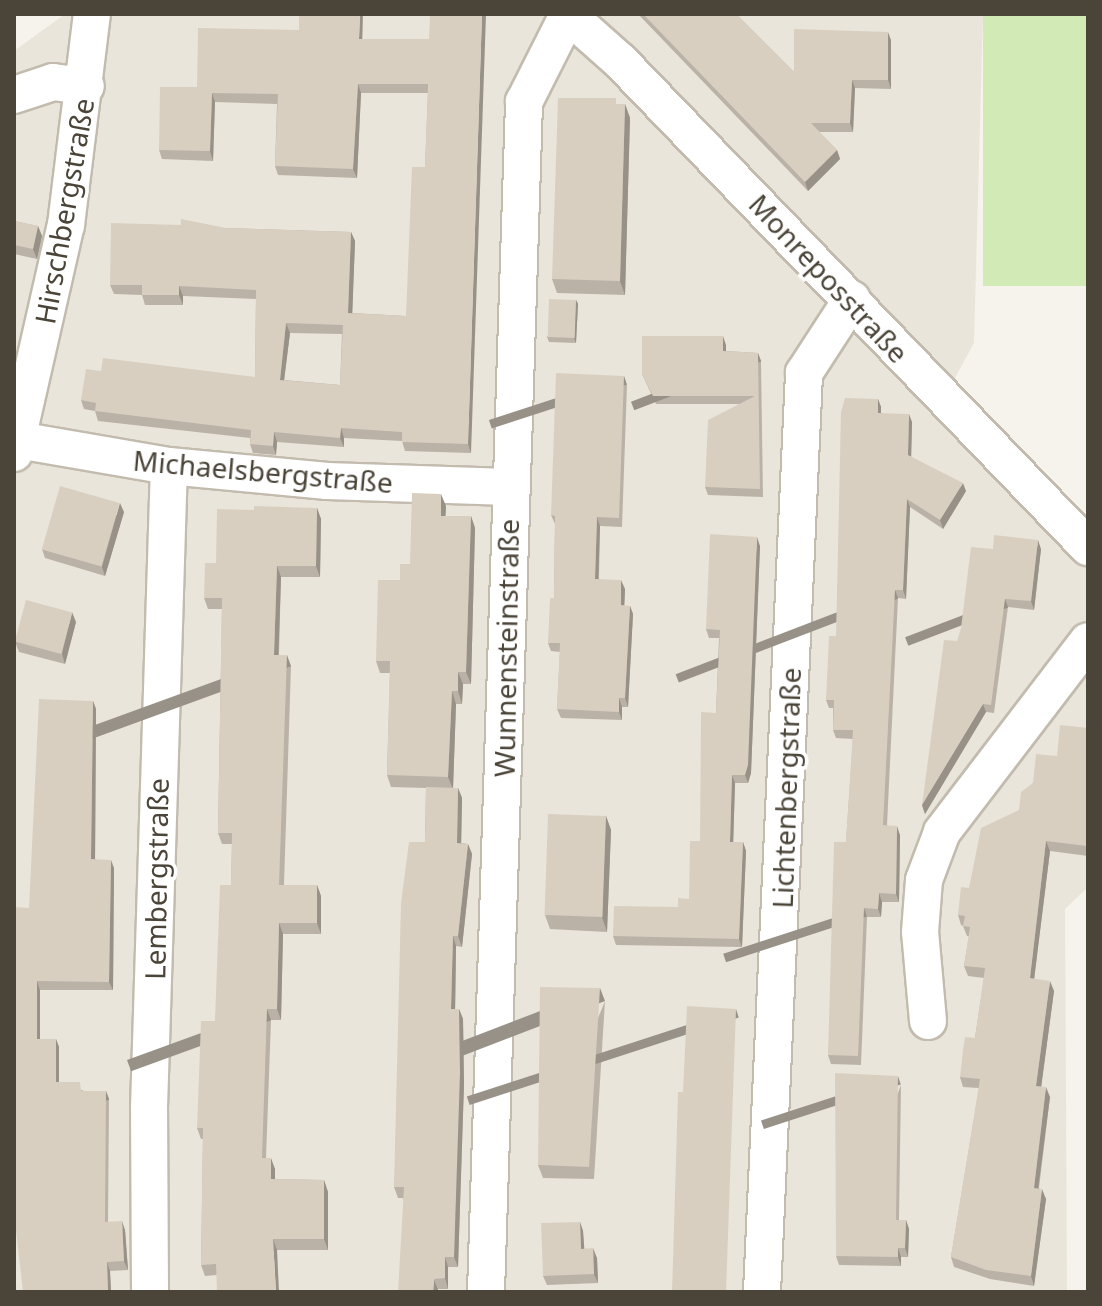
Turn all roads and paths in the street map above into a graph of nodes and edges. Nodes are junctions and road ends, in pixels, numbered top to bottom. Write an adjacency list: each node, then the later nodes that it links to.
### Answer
1 (92, 14): 3 (street, Hirschbergstraße)
2 (568, 14): 5 (street, Monreposstraße); 8 (street, Wunnensteinstraße)
3 (86, 86): 4 (street); 6 (street, Hirschbergstraße)
4 (14, 95)
5 (852, 299): 9 (street, Monreposstraße); 14 (street, Lichtenbergstraße)
6 (16, 446): 7 (street, Michaelsbergstraße)
7 (169, 466): 8 (street, Michaelsbergstraße); 12 (street, Lembergstraße)
8 (509, 487): 13 (street, Wunnensteinstraße)
9 (1088, 547)
10 (1088, 641): 11 (street)
11 (928, 1021)
12 (150, 1292)
13 (486, 1292)
14 (762, 1292)

